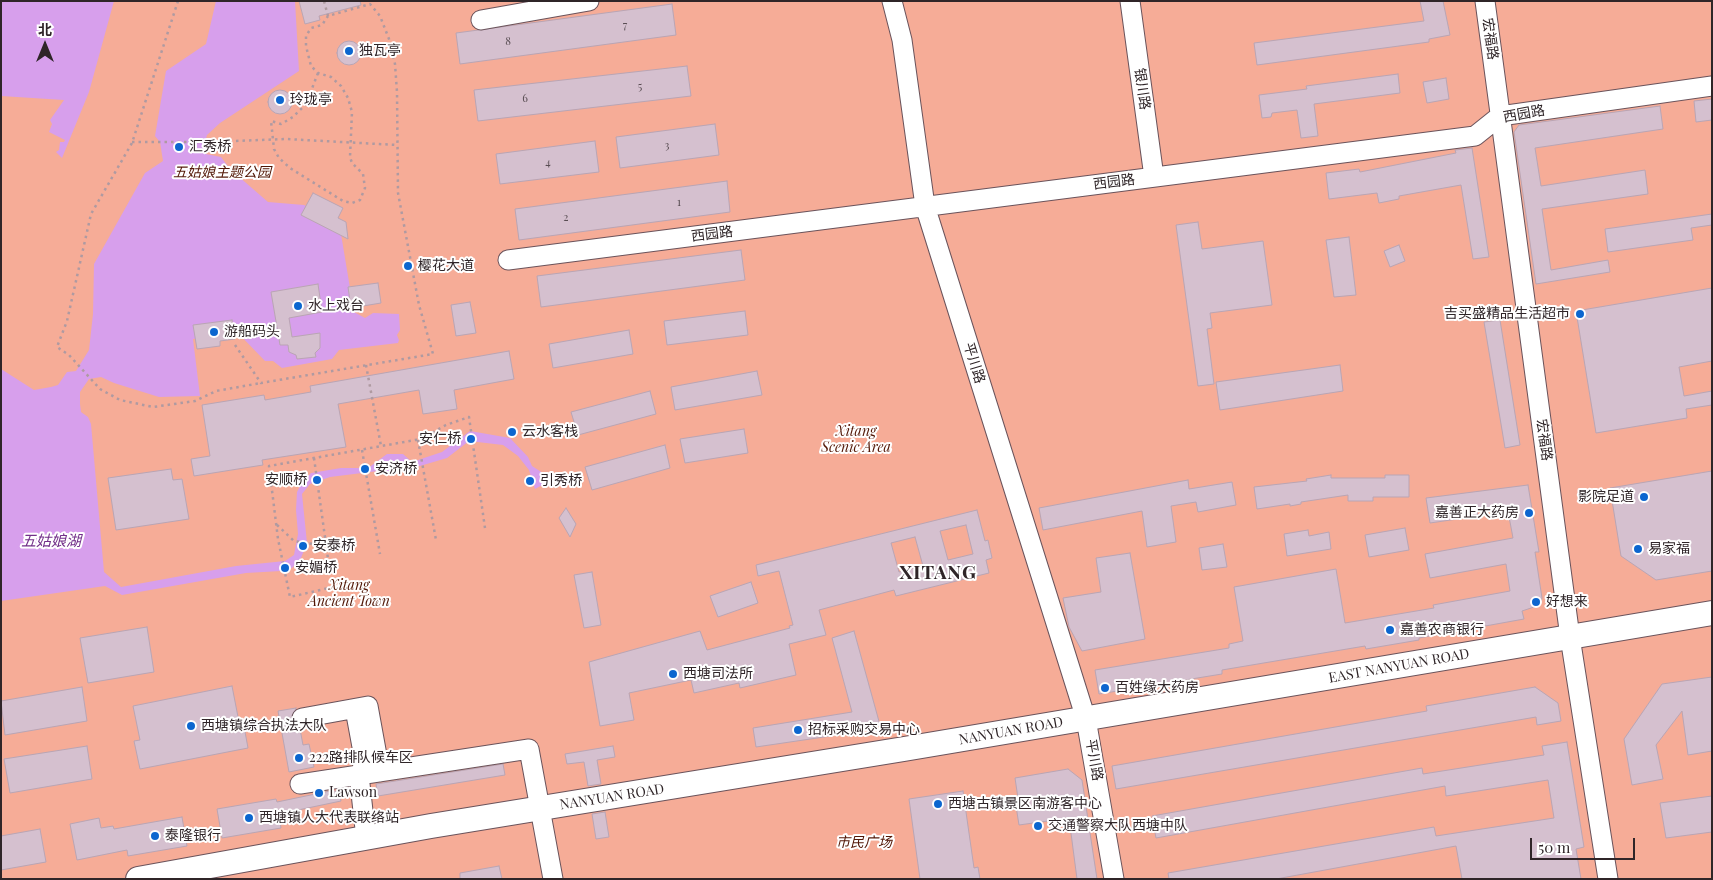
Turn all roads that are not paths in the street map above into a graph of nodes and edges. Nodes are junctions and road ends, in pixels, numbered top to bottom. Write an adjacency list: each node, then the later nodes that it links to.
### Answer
1 (589, 1): 5 (street)
2 (892, 1): 9 (street, 平川路)
3 (1130, 1): 8 (street, 银川路)
4 (1484, 1): 7 (street, 宏福路)
5 (481, 20)
6 (1712, 86): 7 (street, 西园路)
7 (1500, 116): 8 (street, 西园路); 13 (street, 宏福路)
8 (1154, 177): 9 (street, 西园路)
9 (925, 206): 10 (street, 西园路); 16 (street, 平川路)
10 (508, 260)
11 (1712, 613): 13 (main road, EAST NANYUAN ROAD)
12 (1712, 628): 13 (main road, EAST NANYUAN ROAD)
13 (1571, 644): 16 (main road, EAST NANYUAN ROAD); 26 (street, 宏福路)
14 (362, 708): 15 (street); 17 (street); 18 (street)
15 (302, 718)
16 (1087, 724): 20 (main road, NANYUAN ROAD); 25 (street, 平川路)
17 (380, 772): 18 (street); 20 (street)
18 (360, 775): 19 (street); 21 (street)
19 (300, 784)
20 (542, 814): 21 (main road, NANYUAN ROAD); 23 (main road, NANYUAN ROAD); 24 (street)
21 (366, 838): 22 (main road, NANYUAN ROAD)
22 (138, 879)
23 (226, 879)
24 (553, 879)
25 (1114, 879)
26 (1608, 879)

